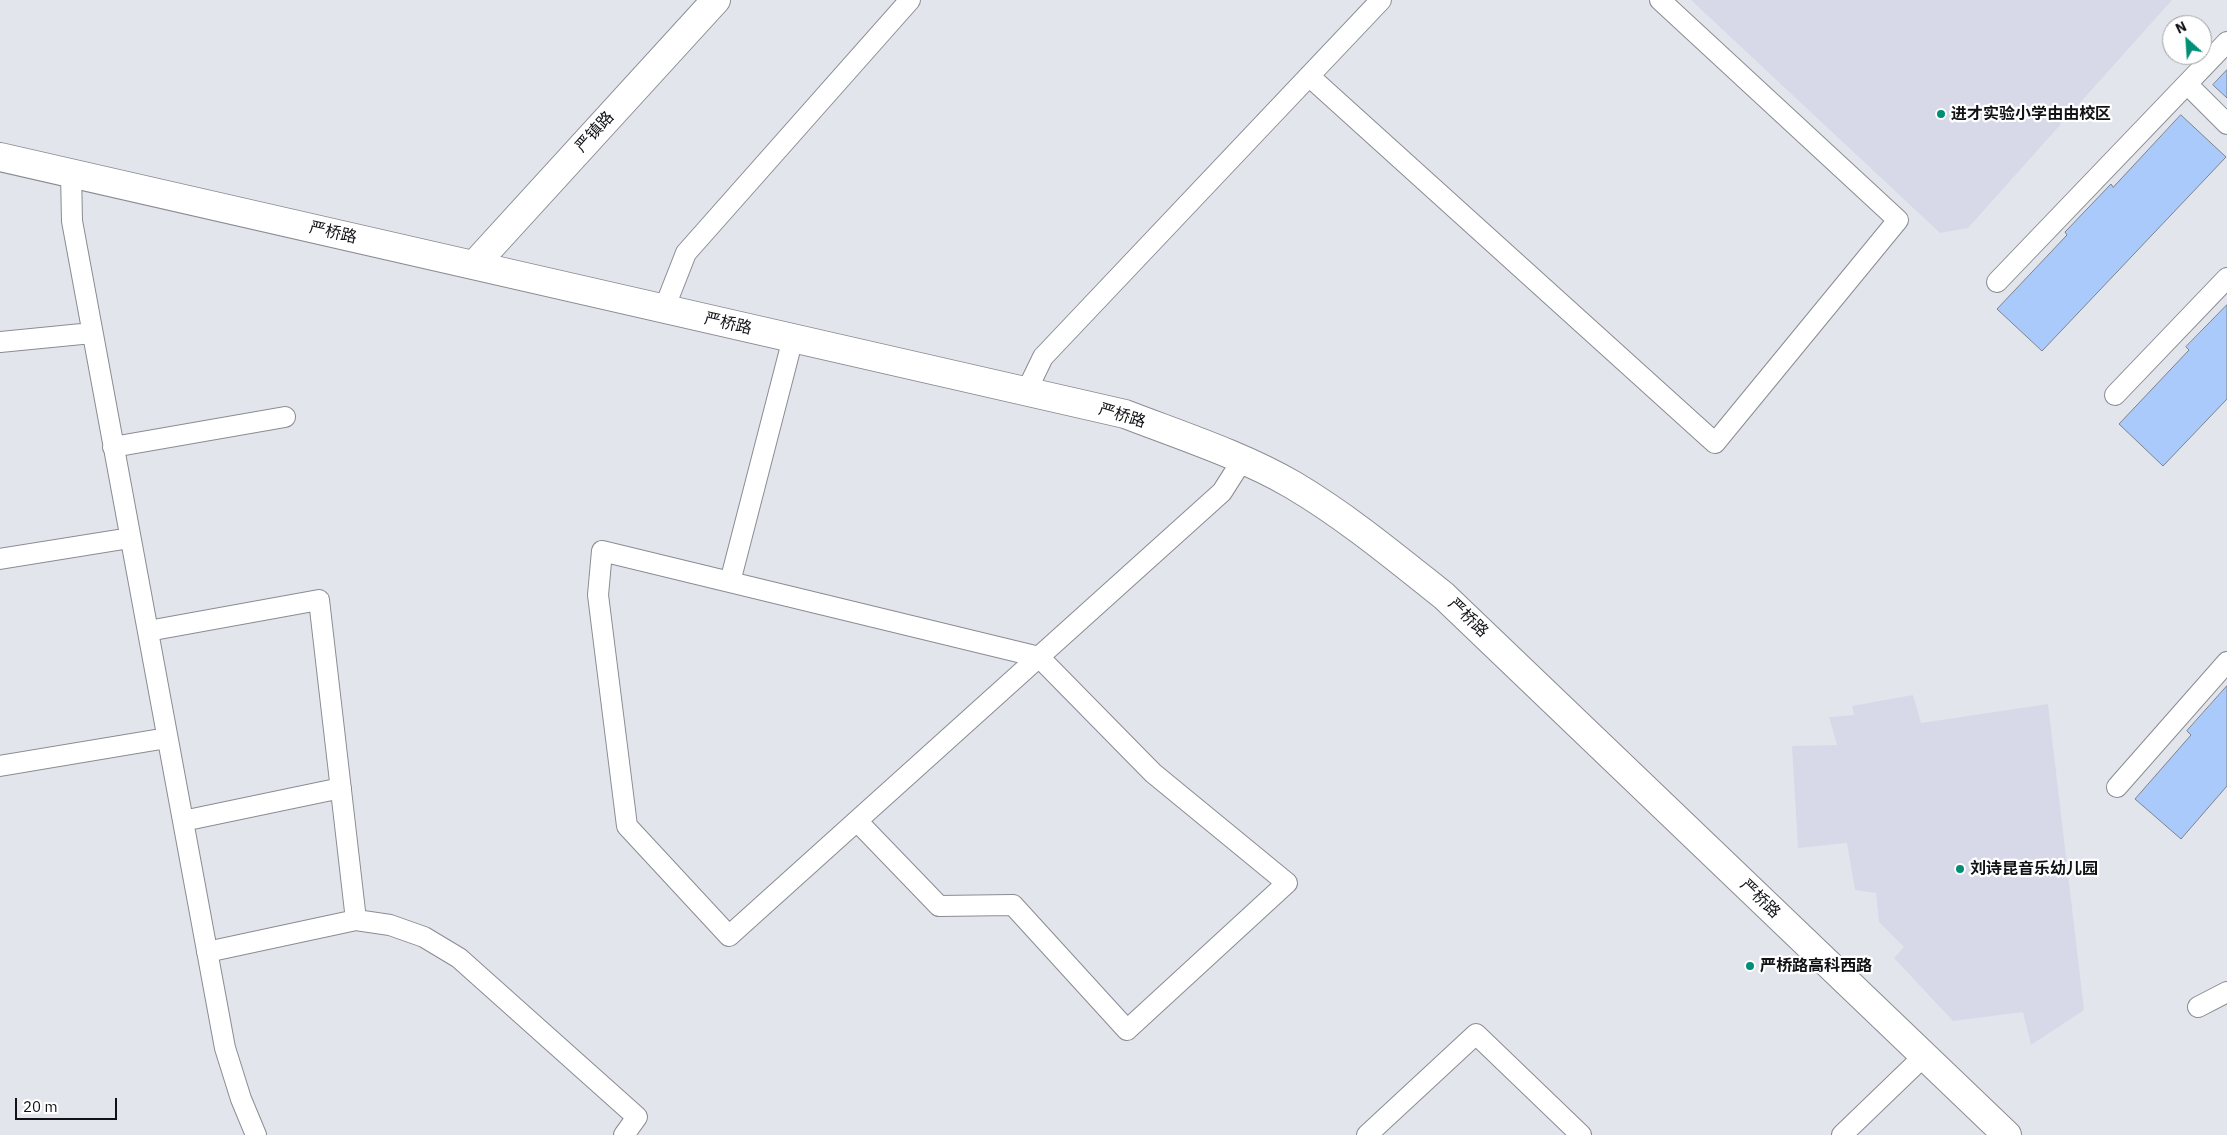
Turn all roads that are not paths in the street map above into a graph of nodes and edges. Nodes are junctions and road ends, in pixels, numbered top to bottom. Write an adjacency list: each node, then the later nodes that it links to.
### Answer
1 (716, 0): 11 (street, 严镇路)
2 (910, 0): 14 (lane)
3 (1381, 0): 6 (lane)
4 (1660, 0): 6 (lane)
5 (2227, 42): 7 (lane)
6 (1309, 76): 18 (lane)
7 (2186, 84): 8 (lane); 13 (lane)
8 (2227, 124)
9 (0, 157): 10 (street, 严桥路)
10 (71, 173): 11 (street, 严桥路); 15 (lane)
11 (474, 265): 14 (street, 严桥路)
12 (2227, 278): 19 (lane)
13 (1997, 282)
14 (664, 309): 16 (street, 严桥路)
15 (92, 333): 17 (lane); 21 (lane)
16 (793, 338): 18 (street, 严桥路); 25 (lane)
17 (0, 342)
18 (1026, 392): 22 (street, 严桥路)
19 (2115, 395)
20 (285, 416): 21 (lane)
21 (113, 447): 23 (lane)
22 (1243, 459): 27 (lane); 39 (street, 严桥路)
23 (130, 538): 24 (lane); 26 (lane)
24 (0, 559)
25 (730, 582): 27 (lane); 34 (lane)
26 (148, 631): 29 (lane); 32 (lane)
27 (1039, 657): 34 (lane); 34 (lane)
28 (2227, 662): 31 (lane)
29 (167, 738): 30 (lane); 33 (lane)
30 (0, 766)
31 (2117, 787)
32 (341, 788): 33 (lane); 35 (lane)
33 (183, 821): 36 (lane)
34 (857, 821)
35 (356, 920): 36 (lane); 41 (lane)
36 (207, 952): 40 (lane)
37 (2227, 992): 38 (lane)
38 (2198, 1007)
39 (1924, 1056): 44 (lane); 45 (street, 严桥路)
40 (256, 1135)
41 (624, 1135)
42 (1367, 1135): 43 (lane)
43 (1581, 1135)
44 (1842, 1135)
45 (2007, 1135)

